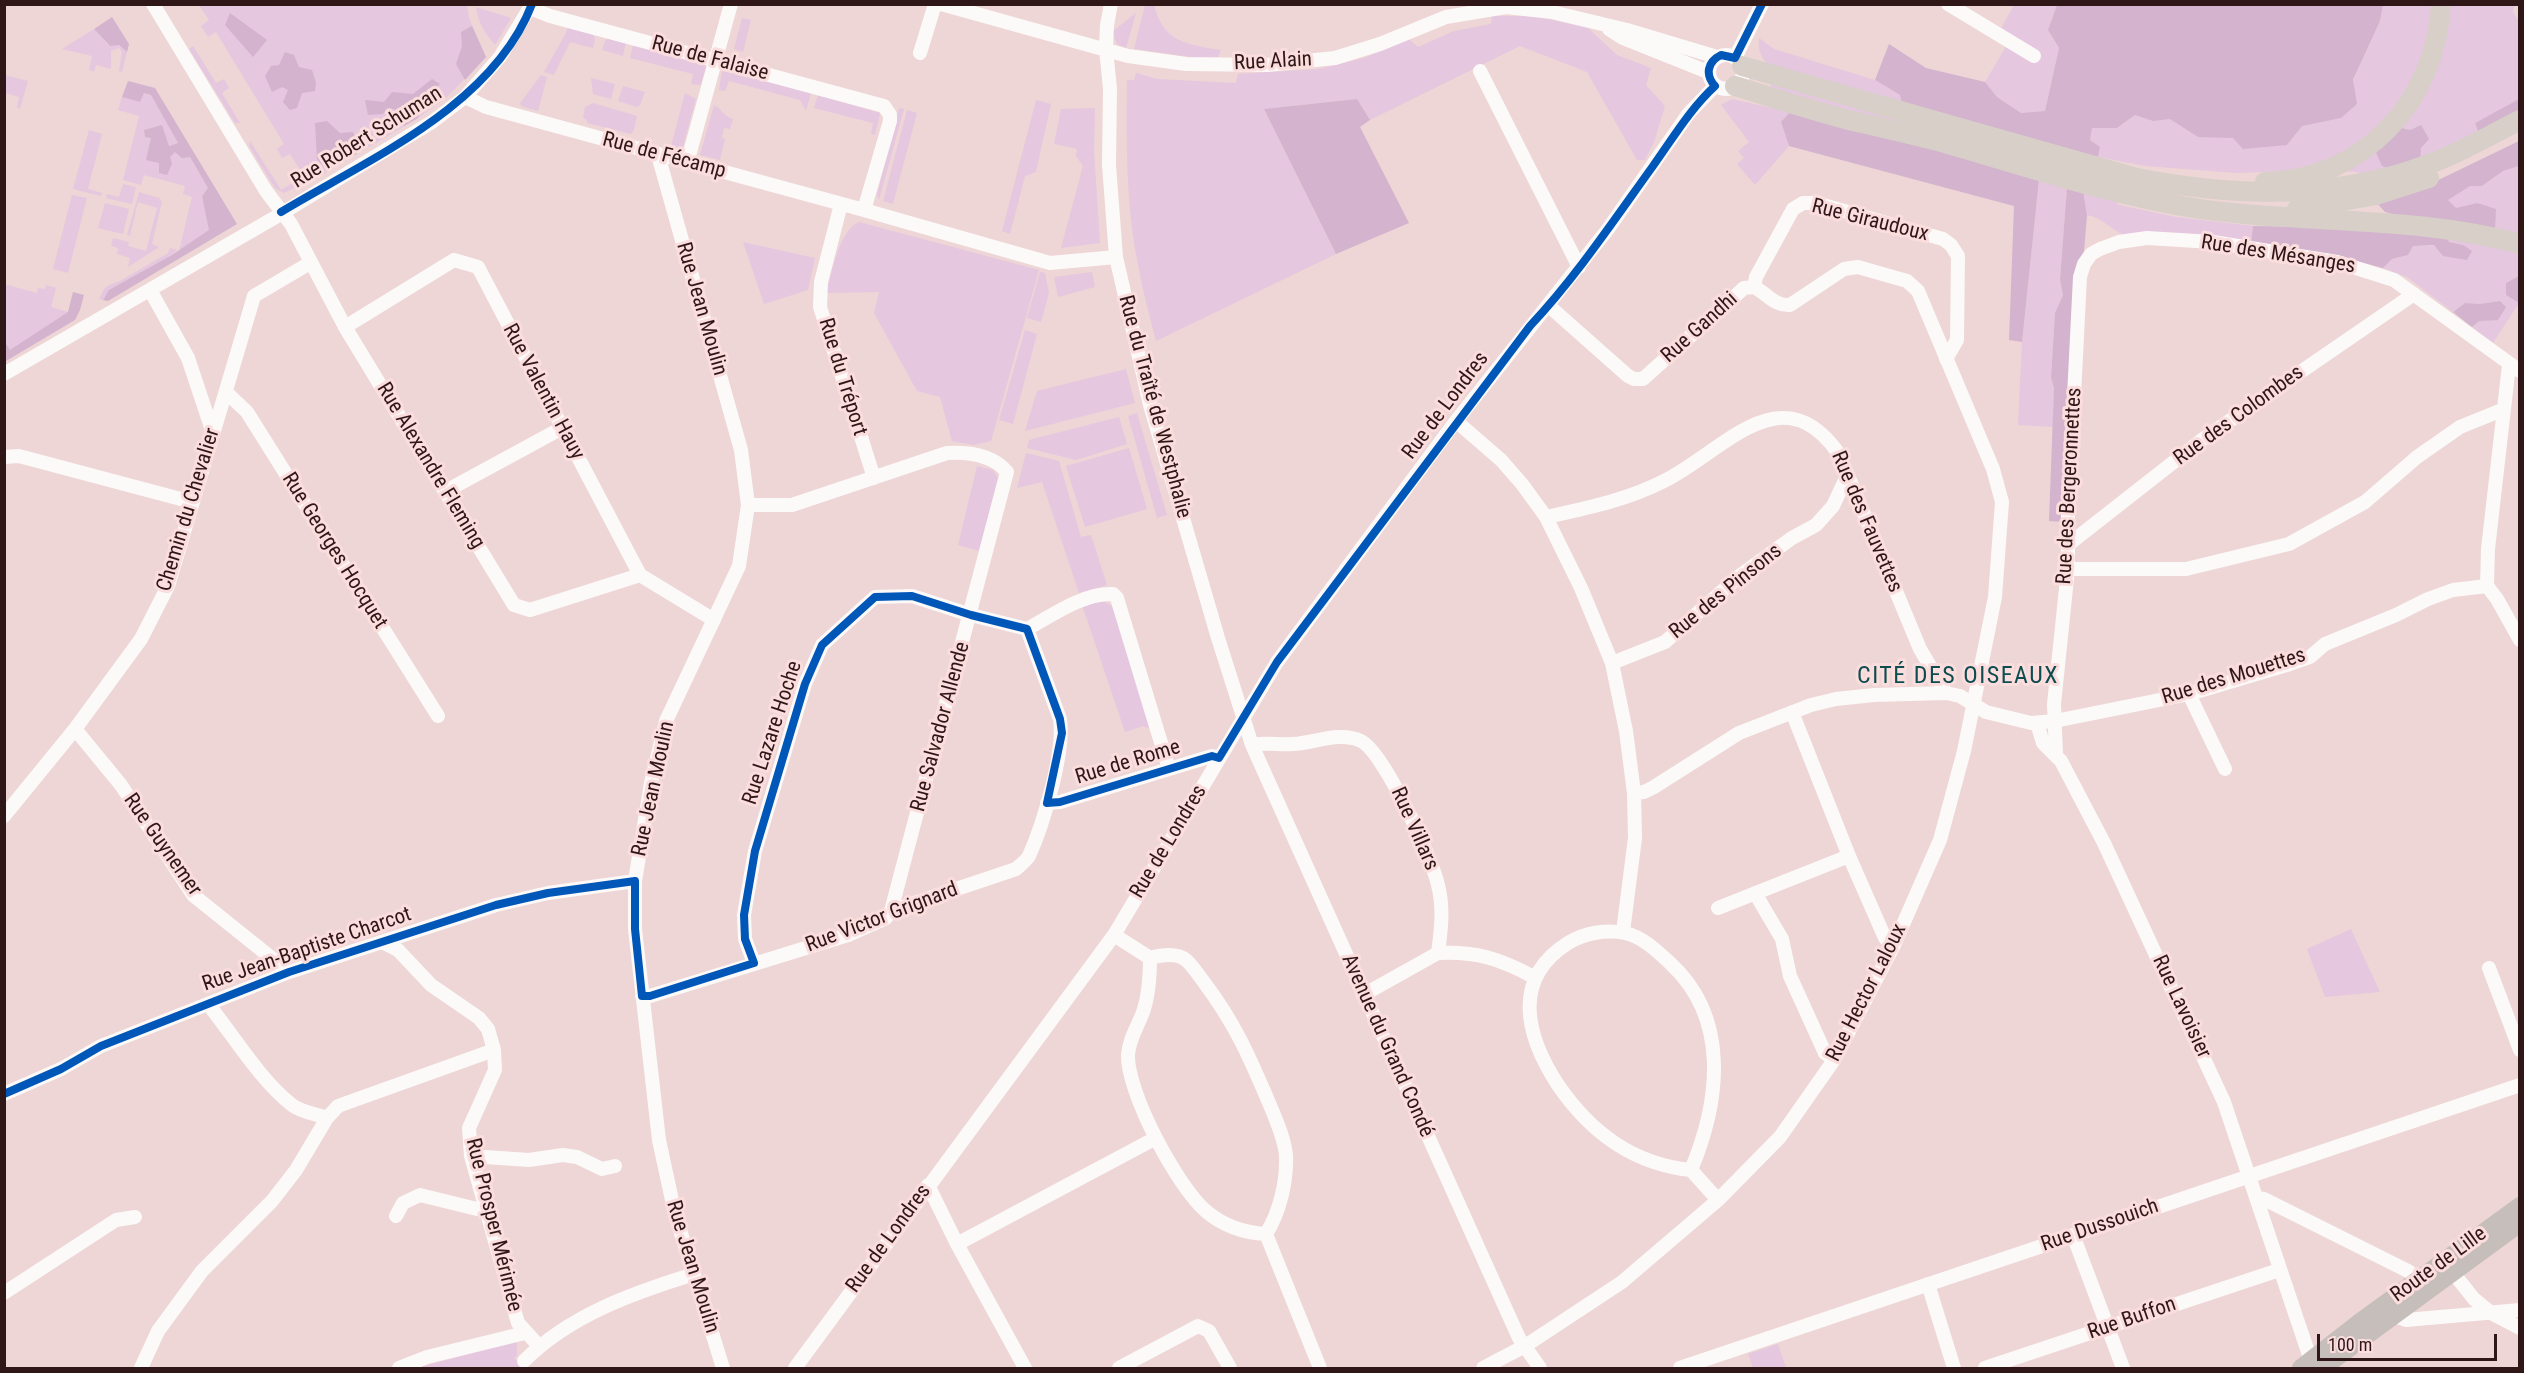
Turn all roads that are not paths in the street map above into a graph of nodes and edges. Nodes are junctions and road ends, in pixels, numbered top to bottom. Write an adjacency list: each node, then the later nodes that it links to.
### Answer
1 (153, 4): 32 (street, Rue Alexandre Fleming)
2 (731, 4): 16 (street)
3 (935, 4): 13 (street)
4 (941, 4): 12 (street, Rue Alain)
5 (1111, 4): 12 (street)
6 (1761, 4): 17 (street)
7 (1948, 4): 10 (street)
8 (2441, 4): 29 (highway)
9 (531, 6): 16 (street, Rue de Falaise); 22 (street, Rue Robert Schuman)
10 (1964, 9): 14 (street)
11 (1602, 25): 12 (street, Rue Alain); 15 (street, Rue Alain); 19 (street, Rue Alain)
12 (1106, 49): 36 (street, Rue du Traîté de Westphalie)
13 (920, 53)
14 (2034, 56)
15 (1717, 57): 17 (street); 19 (street)
16 (716, 60): 27 (street); 31 (street, Rue de Falaise)
17 (1739, 62): 21 (street); 26 (highway)
18 (1480, 71): 38 (street)
19 (1708, 72): 20 (street)
20 (1715, 86): 21 (street); 38 (street, Rue de Londres)
21 (1735, 86): 26 (highway)
22 (465, 97): 25 (street, Rue de Fécamp); 32 (street, Rue Robert Schuman)
23 (2520, 120): 29 (highway)
24 (2520, 133): 33 (highway)
25 (658, 155): 27 (street, Rue de Fécamp); 58 (street, Rue Jean Moulin)
26 (2041, 161): 28 (highway)
27 (687, 163): 30 (street, Rue de Fécamp)
28 (2061, 167): 29 (highway); 33 (highway)
29 (2193, 189)
30 (841, 204): 31 (street, Rue de Fécamp); 55 (street, Rue du Tréport)
31 (864, 210): 36 (street, Rue de Fécamp)
32 (281, 212): 37 (street, Rue Alexandre Fleming); 40 (street, Rue Robert Schuman)
33 (2256, 215): 34 (highway)
34 (2520, 244)
35 (2091, 254): 41 (street, Rue des Mésanges); 60 (street, Rue des Bergeronnettes)
36 (1116, 257): 74 (street, Rue du Traîté de Westphalie)
37 (310, 263): 43 (street, Rue Alexandre Fleming); 47 (street, Chemin du Chevalier)
38 (1579, 267): 42 (street, Rue de Londres)
39 (1755, 287): 42 (street, Rue Gandhi); 44 (street, Rue Gandhi); 44 (street, Rue Giraudoux)
40 (150, 290): 46 (street, Rue Robert Schuman); 51 (street)
41 (2414, 294): 45 (street, Rue des Mésanges); 60 (street, Rue des Colombes)
42 (1549, 306): 49 (street, Rue de Londres)
43 (345, 327): 50 (street, Rue Valentin Hauy); 56 (street, Rue Alexandre Fleming)
44 (1946, 359): 53 (street, Rue Gandhi)
45 (2514, 368): 48 (street)
46 (4, 374)
47 (226, 392): 51 (street, Chemin du Chevalier); 73 (street, Rue Georges Hocquet)
48 (2502, 410): 61 (street); 63 (street)
49 (1456, 421): 59 (street); 74 (street, Rue de Londres)
50 (562, 428): 56 (street); 62 (street, Rue Valentin Hauy)
51 (213, 433): 57 (street, Chemin du Chevalier)
52 (4, 457): 57 (street)
53 (1994, 469): 71 (street, Rue Hector Laloux)
54 (1847, 476): 59 (street, Rue des Fauvettes); 68 (street, Rue des Pinsons); 69 (street, Rue des Fauvettes)
55 (874, 478): 58 (street); 64 (street, Rue Salvador Allende)
56 (446, 490): 62 (street, Rue Alexandre Fleming)
57 (192, 502): 77 (street, Chemin du Chevalier)
58 (748, 504): 65 (street, Rue Jean Moulin)
59 (1546, 517): 68 (street)
60 (2069, 544): 61 (street, Rue des Bergeronnettes)
61 (2068, 569): 75 (street, Rue des Bergeronnettes)
62 (640, 575): 65 (street)
63 (2487, 586): 67 (street); 70 (street, Rue des Mouettes)
64 (970, 615): 66 (street, Rue Lazare Hoche); 90 (street, Rue Salvador Allende); 97 (street, Rue Lazare Hoche)
65 (714, 620): 87 (street, Rue Jean Moulin)
66 (1027, 629): 81 (street); 84 (street, Rue Victor Grignard)
67 (2520, 640)
68 (1612, 663): 83 (street)
69 (1946, 693): 71 (street, Rue des Mouettes); 72 (street)
70 (2189, 694): 75 (street, Rue des Mouettes); 82 (street)
71 (1974, 704): 76 (street, Rue des Mouettes); 94 (street, Rue Hector Laloux)
72 (1792, 712): 83 (street); 86 (street)
73 (438, 716)
74 (1243, 718): 78 (street, Avenue du Grand Condé); 80 (street, Rue de Londres)
75 (2055, 721): 76 (street, Rue des Mouettes); 79 (street, Rue des Bergeronnettes)
76 (2037, 723): 79 (street, Rue Lavoisier)
77 (75, 729): 85 (street, Chemin du Chevalier); 99 (street, Rue Guynemer)
78 (1252, 745): 95 (street, Rue Villars); 101 (street, Avenue du Grand Condé)
79 (2056, 754): 114 (street, Rue Lavoisier)
80 (1219, 758): 81 (street, Rue de Rome); 92 (street, Rue de Londres)
81 (1169, 769): 84 (street, Rue de Rome)
82 (2225, 769)
83 (1634, 793): 91 (street)
84 (1047, 803): 90 (street, Rue Victor Grignard)
85 (4, 816)
86 (1849, 856): 88 (street); 94 (street)
87 (635, 881): 93 (street, Rue Jean-Baptiste Charcot); 102 (street, Rue Jean Moulin)
88 (1755, 893): 89 (street); 106 (street)
89 (1718, 908)
90 (891, 911): 97 (street, Rue Victor Grignard)
91 (1623, 933): 100 (street); 113 (street)
92 (1114, 935): 96 (street); 115 (street, Rue de Londres)
93 (382, 942): 99 (street, Rue Jean-Baptiste Charcot); 104 (street, Rue Jean-Baptiste Charcot)
94 (1894, 945): 106 (street, Rue Hector Laloux)
95 (1438, 954): 100 (street); 101 (street)
96 (1150, 958): 110 (street); 123 (street)
97 (754, 963): 102 (street, Rue Victor Grignard)
98 (2489, 968): 105 (street)
99 (289, 972): 103 (street, Rue Jean-Baptiste Charcot)
100 (1534, 977): 113 (street)
101 (1364, 995): 140 (street, Avenue du Grand Condé)
102 (642, 996): 128 (street, Rue Jean Moulin)
103 (208, 1004): 108 (street, Rue Jean-Baptiste Charcot); 109 (street)
104 (494, 1050): 109 (street); 111 (street, Rue Prosper Mérimée)
105 (2520, 1050)
106 (1834, 1060): 117 (street, Rue Hector Laloux)
107 (2520, 1084): 114 (street, Rue Dussouich)
108 (4, 1094)
109 (327, 1118): 143 (street)
110 (1154, 1139): 123 (street); 125 (street)
111 (471, 1156): 112 (street); 118 (street, Rue Prosper Mérimée)
112 (615, 1166)
113 (1691, 1170): 117 (street)
114 (2249, 1175): 116 (street, Rue Lavoisier); 124 (street, Rue Dussouich)
115 (928, 1185): 125 (street); 146 (street, Rue de Londres)
116 (2256, 1198): 127 (street, Rue Lavoisier); 129 (street)
117 (1718, 1200): 140 (street, Rue Hector Laloux)
118 (486, 1206): 121 (street); 138 (street, Rue Prosper Mérimée)
119 (2520, 1206): 126 (main road, Route de Lille)
120 (135, 1216): 131 (street)
121 (396, 1216)
122 (2520, 1223): 126 (main road, Route de Lille)
123 (1266, 1234): 150 (street)
124 (2073, 1234): 130 (street, Rue Dussouich); 136 (street)
125 (957, 1244): 147 (street)
126 (2448, 1267): 129 (main road, Route de Lille); 134 (street); 135 (main road, Route de Lille)
127 (2279, 1270): 136 (street, Rue Buffon); 142 (street, Rue Lavoisier)
128 (694, 1274): 139 (street); 145 (street, Rue Jean Moulin)
129 (2420, 1280): 132 (main road, Route de Lille)
130 (1928, 1284): 153 (street, Rue Dussouich); 154 (street)
131 (4, 1293)
132 (2397, 1296): 135 (street); 142 (main road, Route de Lille)
133 (2520, 1310): 134 (street)
134 (2491, 1313): 135 (street); 137 (street)
135 (2395, 1316): 142 (main road, Route de Lille)
136 (2108, 1327): 155 (street, Rue Buffon); 156 (street)
137 (2520, 1328)
138 (525, 1333): 139 (street, Rue Prosper Mérimée); 144 (street, Rue Prosper Mérimée)
139 (539, 1346): 141 (street)
140 (1525, 1346): 151 (street, Rue Hector Laloux); 152 (street, Avenue du Grand Condé)
141 (524, 1361)
142 (2311, 1366)
143 (141, 1368)
144 (399, 1368)
145 (723, 1368)
146 (795, 1368)
147 (1025, 1368)
148 (1119, 1368): 149 (street)
149 (1230, 1368)
150 (1320, 1368)
151 (1483, 1368)
152 (1540, 1368)
153 (1680, 1368)
154 (1954, 1368)
155 (1985, 1368)
156 (2123, 1368)

